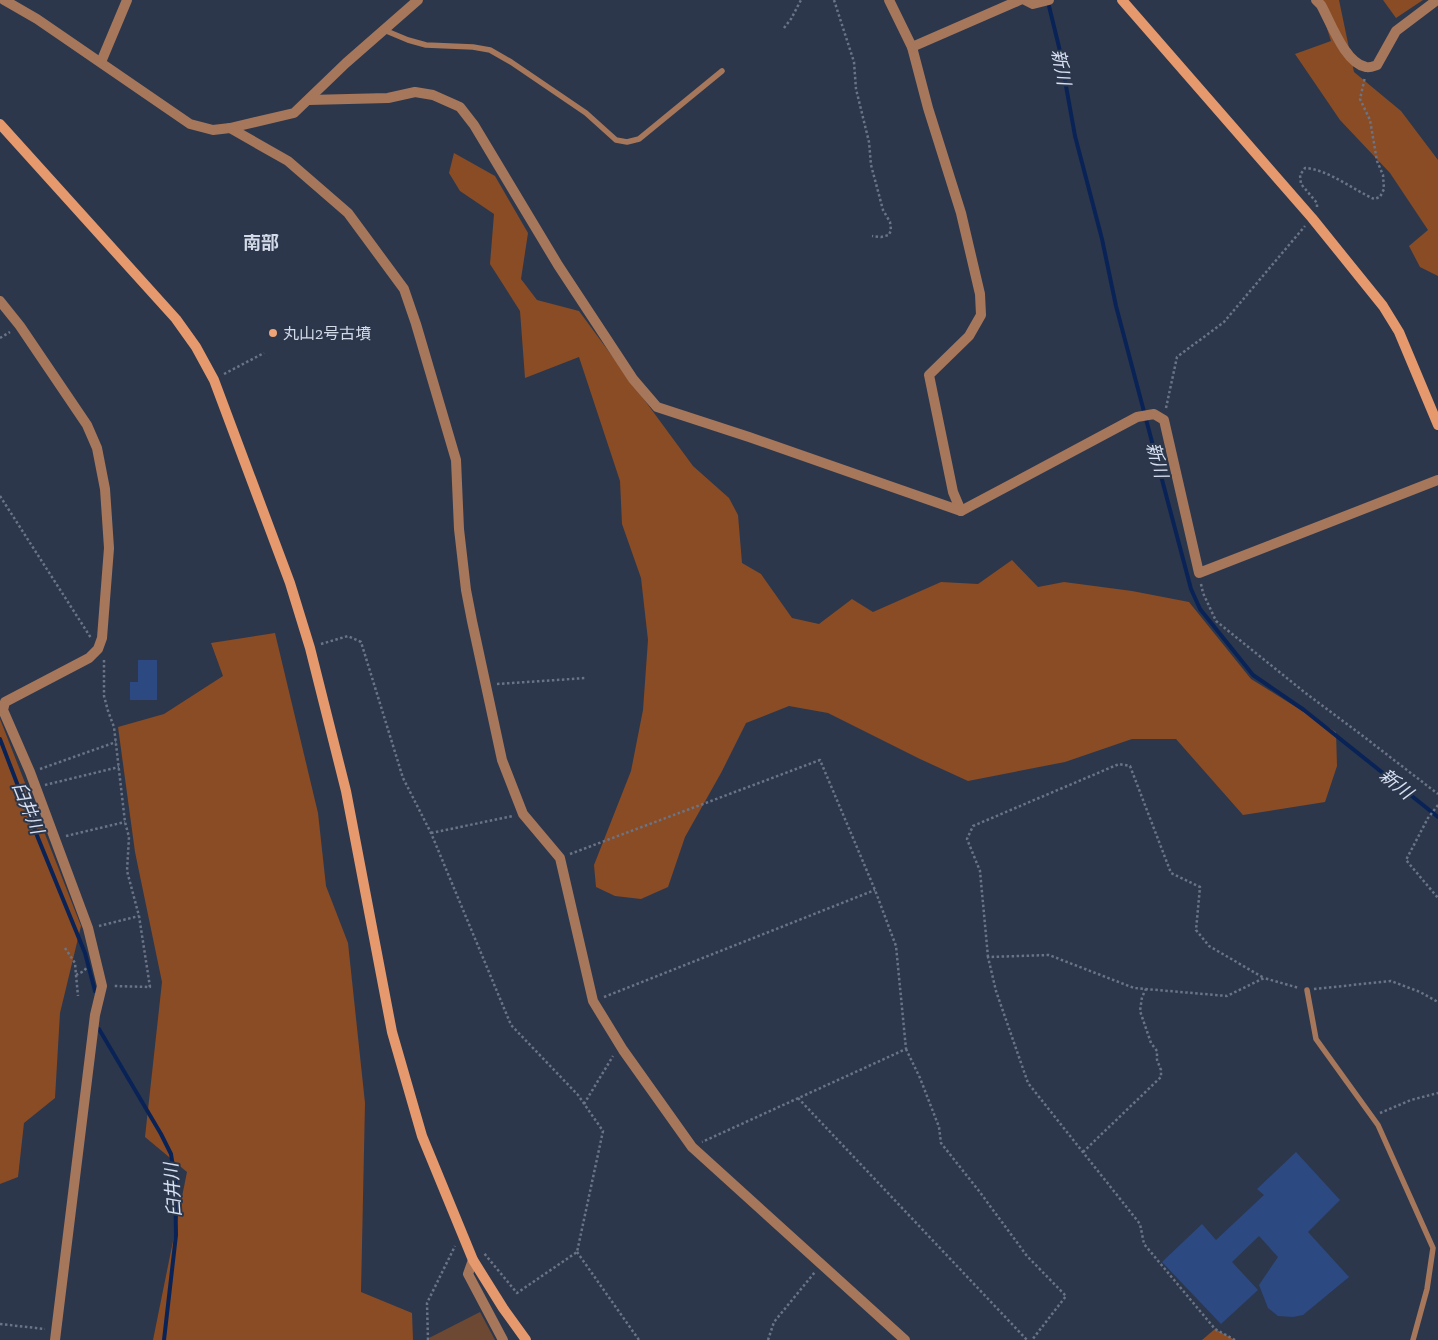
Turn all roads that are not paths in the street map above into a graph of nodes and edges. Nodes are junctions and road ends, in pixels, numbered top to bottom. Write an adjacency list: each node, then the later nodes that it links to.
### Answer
1 (4, 0): 13 (street)
2 (127, 0): 13 (street)
3 (418, 0): 11 (street)
4 (889, 0): 12 (street)
5 (1020, 0): 12 (street)
6 (1025, 0): 10 (street)
7 (1122, 0): 19 (street)
8 (1316, 0): 9 (street)
9 (1437, 0)
10 (1044, 1)
11 (384, 30): 14 (lane); 15 (street)
12 (912, 47): 21 (street)
13 (100, 62): 17 (street)
14 (722, 71)
15 (309, 100): 17 (street); 21 (street)
16 (0, 124): 23 (street)
17 (230, 128): 27 (street)
18 (0, 301): 24 (street)
19 (1438, 425)
20 (1438, 480): 21 (street)
21 (961, 511)
22 (1307, 990): 28 (lane)
23 (473, 1260): 25 (street); 26 (street)
24 (56, 1335)
25 (504, 1340)
26 (526, 1340)
27 (905, 1340)
28 (1413, 1340)

